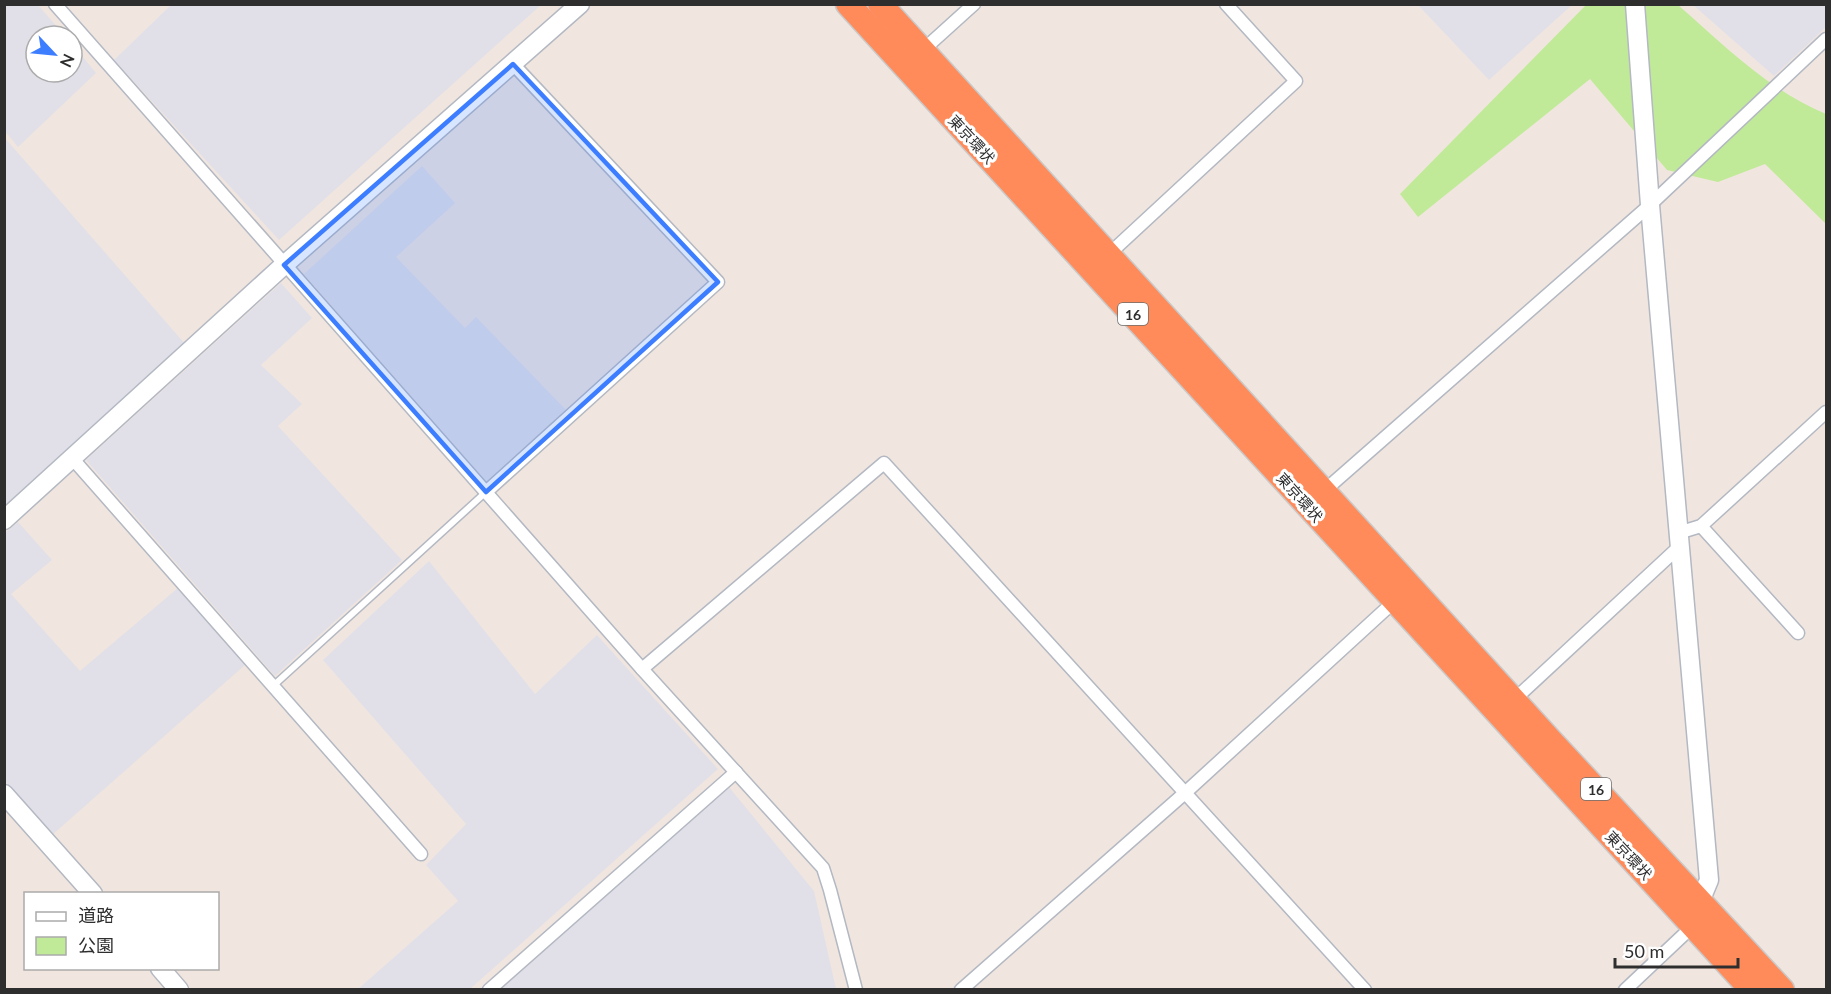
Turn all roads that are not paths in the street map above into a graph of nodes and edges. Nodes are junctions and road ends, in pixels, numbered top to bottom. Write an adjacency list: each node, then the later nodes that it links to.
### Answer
1 (56, 4): 13 (street)
2 (580, 4): 10 (street)
3 (848, 4): 21 (highway, 東京環状 / 16)
4 (880, 4): 9 (highway, 東京環状 / 16)
5 (974, 4): 9 (street)
6 (1226, 4): 12 (street)
7 (1635, 4): 11 (street)
8 (1827, 39): 11 (street)
9 (922, 51): 12 (highway, 東京環状 / 16)
10 (513, 64): 13 (street); 17 (street)
11 (1650, 205): 16 (street); 20 (street)
12 (1108, 255): 16 (highway, 東京環状 / 16)
13 (284, 265): 15 (street); 17 (street)
14 (1827, 412): 19 (street)
15 (72, 458): 18 (street); 24 (street)
16 (1323, 491): 21 (highway, 東京環状 / 16)
17 (486, 492): 23 (street); 24 (lane)
18 (4, 520)
19 (1701, 526): 20 (street); 22 (street)
20 (1679, 540): 25 (street); 31 (street)
21 (1402, 594): 25 (highway, 東京環状 / 16); 27 (street); 32 (highway, 東京環状 / 16)
22 (1798, 633)
23 (642, 669): 26 (street); 27 (street)
24 (273, 686): 29 (street)
25 (1515, 699): 31 (highway, 東京環状 / 16)
26 (736, 772): 35 (street); 36 (street)
27 (1186, 792): 37 (street); 38 (street)
28 (4, 794): 30 (street)
29 (422, 854)
30 (91, 892)
31 (1698, 898): 41 (highway, 東京環状 / 16)
32 (1694, 925): 39 (street); 40 (highway, 東京環状 / 16)
33 (161, 970): 34 (street)
34 (179, 990)
35 (489, 990)
36 (856, 990)
37 (961, 990)
38 (1365, 990)
39 (1625, 990)
40 (1752, 990)
41 (1782, 990)

